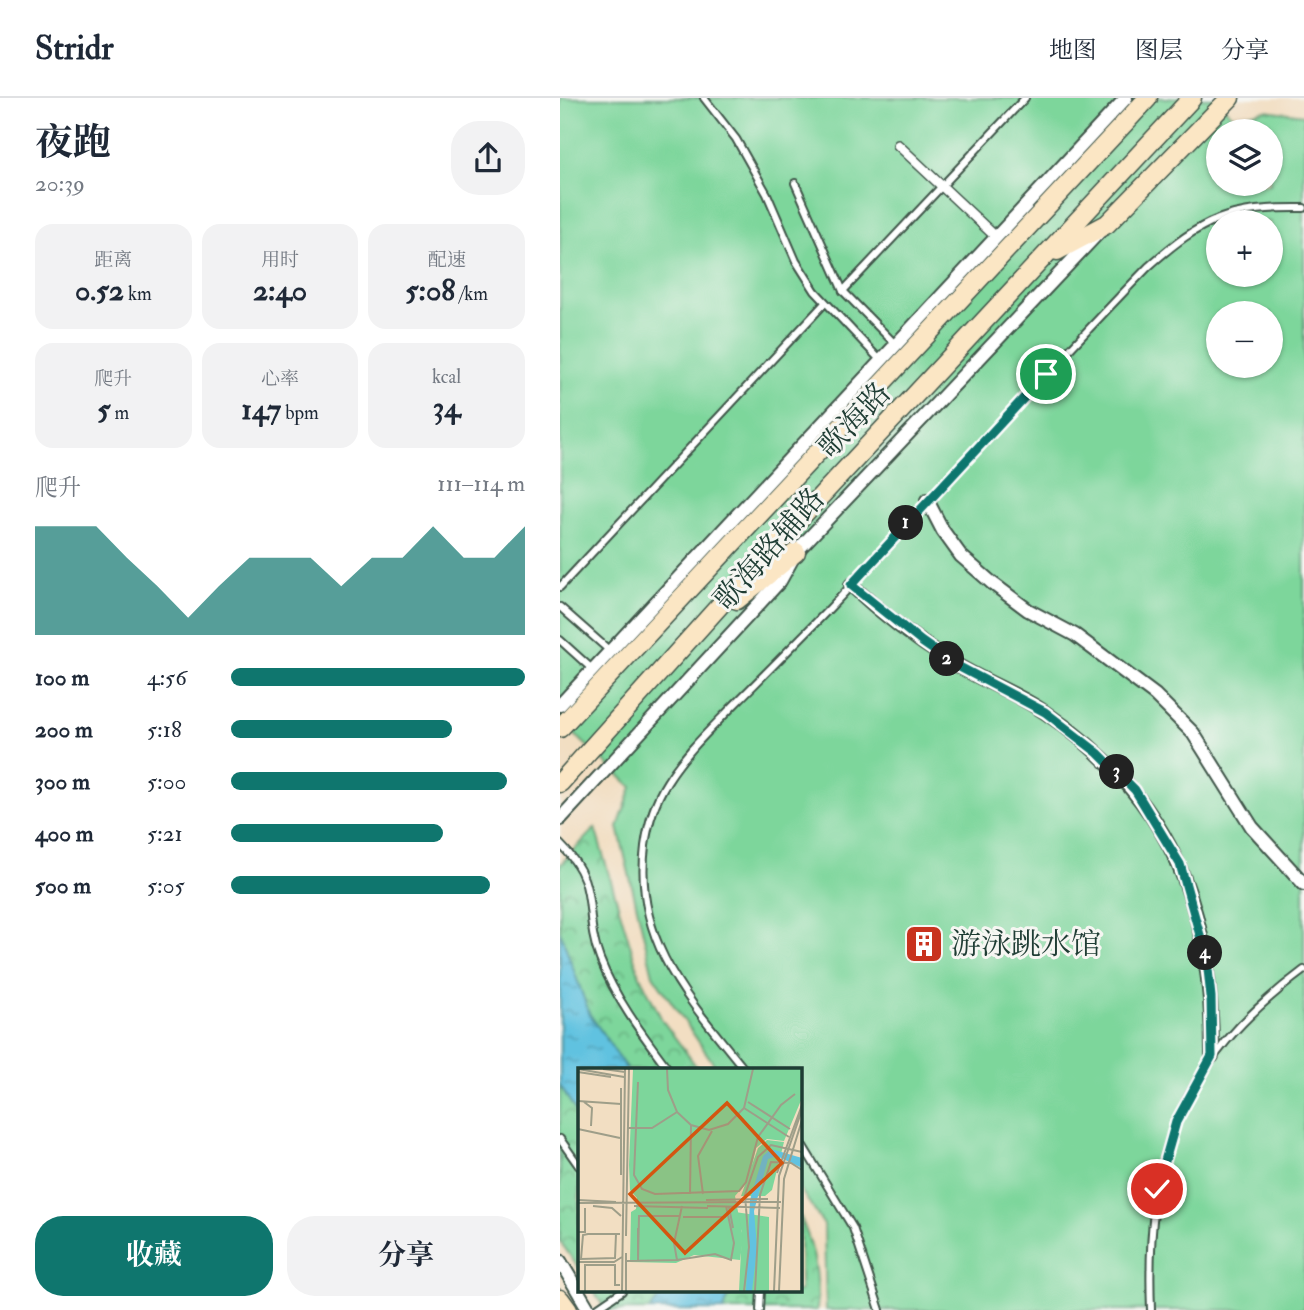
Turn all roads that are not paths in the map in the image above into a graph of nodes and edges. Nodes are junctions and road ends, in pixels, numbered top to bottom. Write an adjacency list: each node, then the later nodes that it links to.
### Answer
1 (704, 98): 15 (lane)
2 (1025, 98): 9 (lane)
3 (1126, 98): 12 (street)
4 (1148, 98): 16 (main road, 歌海路)
5 (1192, 98): 13 (main road, 歌海路)
6 (1230, 98): 11 (main road)
7 (898, 145): 9 (street)
8 (795, 183): 14 (lane)
9 (942, 186): 12 (street); 14 (lane)
10 (1304, 208): 18 (lane)
11 (1107, 224): 13 (main road); 19 (street, 歌海路辅路)
12 (996, 237): 16 (street)
13 (1045, 257): 23 (main road, 歌海路)
14 (843, 291): 16 (lane)
15 (825, 303): 17 (lane); 21 (lane)
16 (901, 351): 17 (main road, 歌海路)
17 (886, 367): 25 (main road, 歌海路)
18 (927, 500): 20 (lane); 32 (street)
19 (796, 552): 23 (main road); 30 (street, 歌海路辅路)
20 (851, 585): 34 (street); 36 (lane)
21 (560, 587)
22 (560, 607): 25 (lane)
23 (701, 629): 29 (main road, 歌海路)
24 (560, 640): 26 (lane)
25 (616, 657): 26 (main road, 歌海路)
26 (600, 676): 27 (street); 28 (main road, 歌海路)
27 (560, 705)
28 (560, 728)
29 (560, 783)
30 (560, 819)
31 (560, 844): 35 (lane)
32 (1304, 884)
33 (1304, 970): 34 (lane)
34 (1212, 1056): 50 (lane)
35 (668, 1068)
36 (743, 1068)
37 (560, 1139): 39 (lane)
38 (802, 1144): 49 (lane)
39 (578, 1165)
40 (560, 1261): 41 (street)
41 (578, 1290)
42 (579, 1292): 47 (street)
43 (620, 1292): 47 (lane)
44 (761, 1292): 48 (lane)
45 (560, 1299): 46 (main road)
46 (567, 1310)
47 (592, 1310)
48 (760, 1310)
49 (880, 1310)
50 (1152, 1310)

